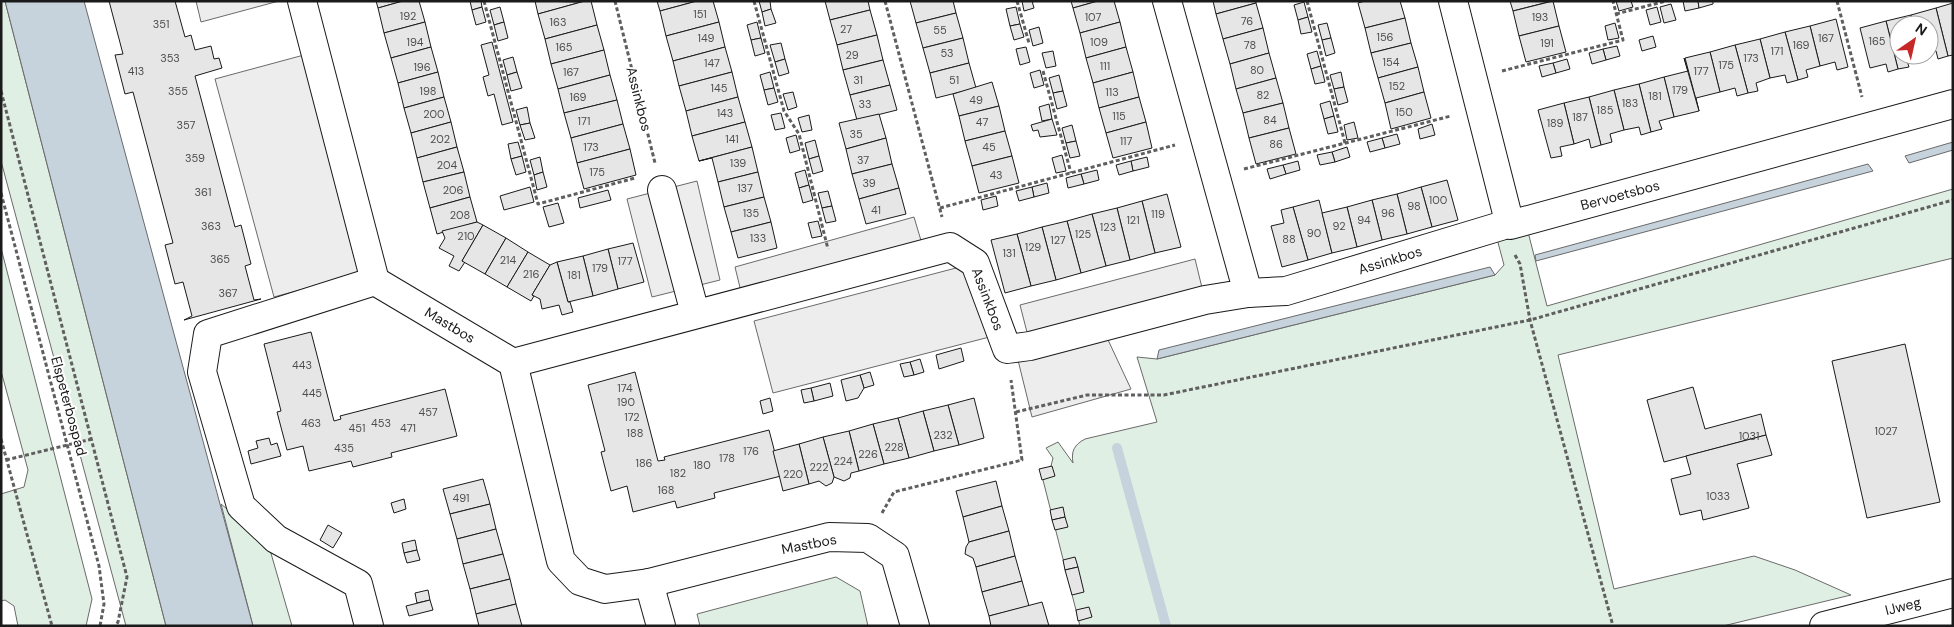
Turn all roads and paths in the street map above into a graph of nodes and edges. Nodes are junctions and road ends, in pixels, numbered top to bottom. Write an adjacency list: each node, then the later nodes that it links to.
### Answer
1 (302, 1): 32 (street)
2 (484, 1): 25 (path)
3 (615, 1): 25 (path, Assinkbos)
4 (754, 1): 31 (path)
5 (884, 1): 28 (path)
6 (1018, 1): 14 (path)
7 (1167, 1): 21 (street)
8 (1308, 1): 22 (path)
9 (1453, 1): 16 (street, Bervoetsbos)
10 (1613, 1): 13 (path)
11 (1666, 1): 13 (path)
12 (1837, 1): 20 (path)
13 (1616, 14): 16 (path)
14 (1029, 43)
15 (1043, 71): 23 (path)
16 (1473, 79): 19 (street, Bervoetsbos)
17 (1, 91): 39 (path)
18 (1953, 104): 20 (street, Bervoetsbos)
19 (1480, 108): 20 (street, Bervoetsbos); 22 (path)
20 (1870, 127)
21 (1205, 137): 23 (path); 24 (street)
22 (1345, 143): 24 (path)
23 (1071, 173): 28 (path)
24 (1216, 177): 33 (street)
25 (660, 181): 34 (street)
26 (1, 193): 41 (path, Elspeterbospad)
27 (1953, 200): 35 (path)
28 (940, 208): 30 (path)
29 (1501, 226): 33 (street, Assinkbos); 35 (path)
30 (950, 247): 31 (street); 36 (street, Assinkbos)
31 (835, 276): 34 (street)
32 (375, 281): 37 (street, Mastbos); 49 (street)
33 (1248, 292): 36 (street, Assinkbos)
34 (695, 313): 37 (street)
35 (1530, 320): 38 (path); 52 (path)
36 (1007, 349): 38 (path)
37 (513, 363): 44 (street, Mastbos)
38 (1016, 412): 43 (path)
39 (92, 439): 41 (path); 48 (path)
40 (1, 440): 42 (path)
41 (68, 445): 42 (path); 47 (path, Elspeterbospad)
42 (6, 460): 46 (path)
43 (868, 538): 44 (street, Mastbos); 51 (street)
44 (650, 583): 50 (street)
45 (1953, 593): 53 (street, IJweg)
46 (52, 626)
47 (100, 626)
48 (115, 626)
49 (370, 626)
50 (661, 626)
51 (915, 626)
52 (1613, 626)
53 (1824, 626)

